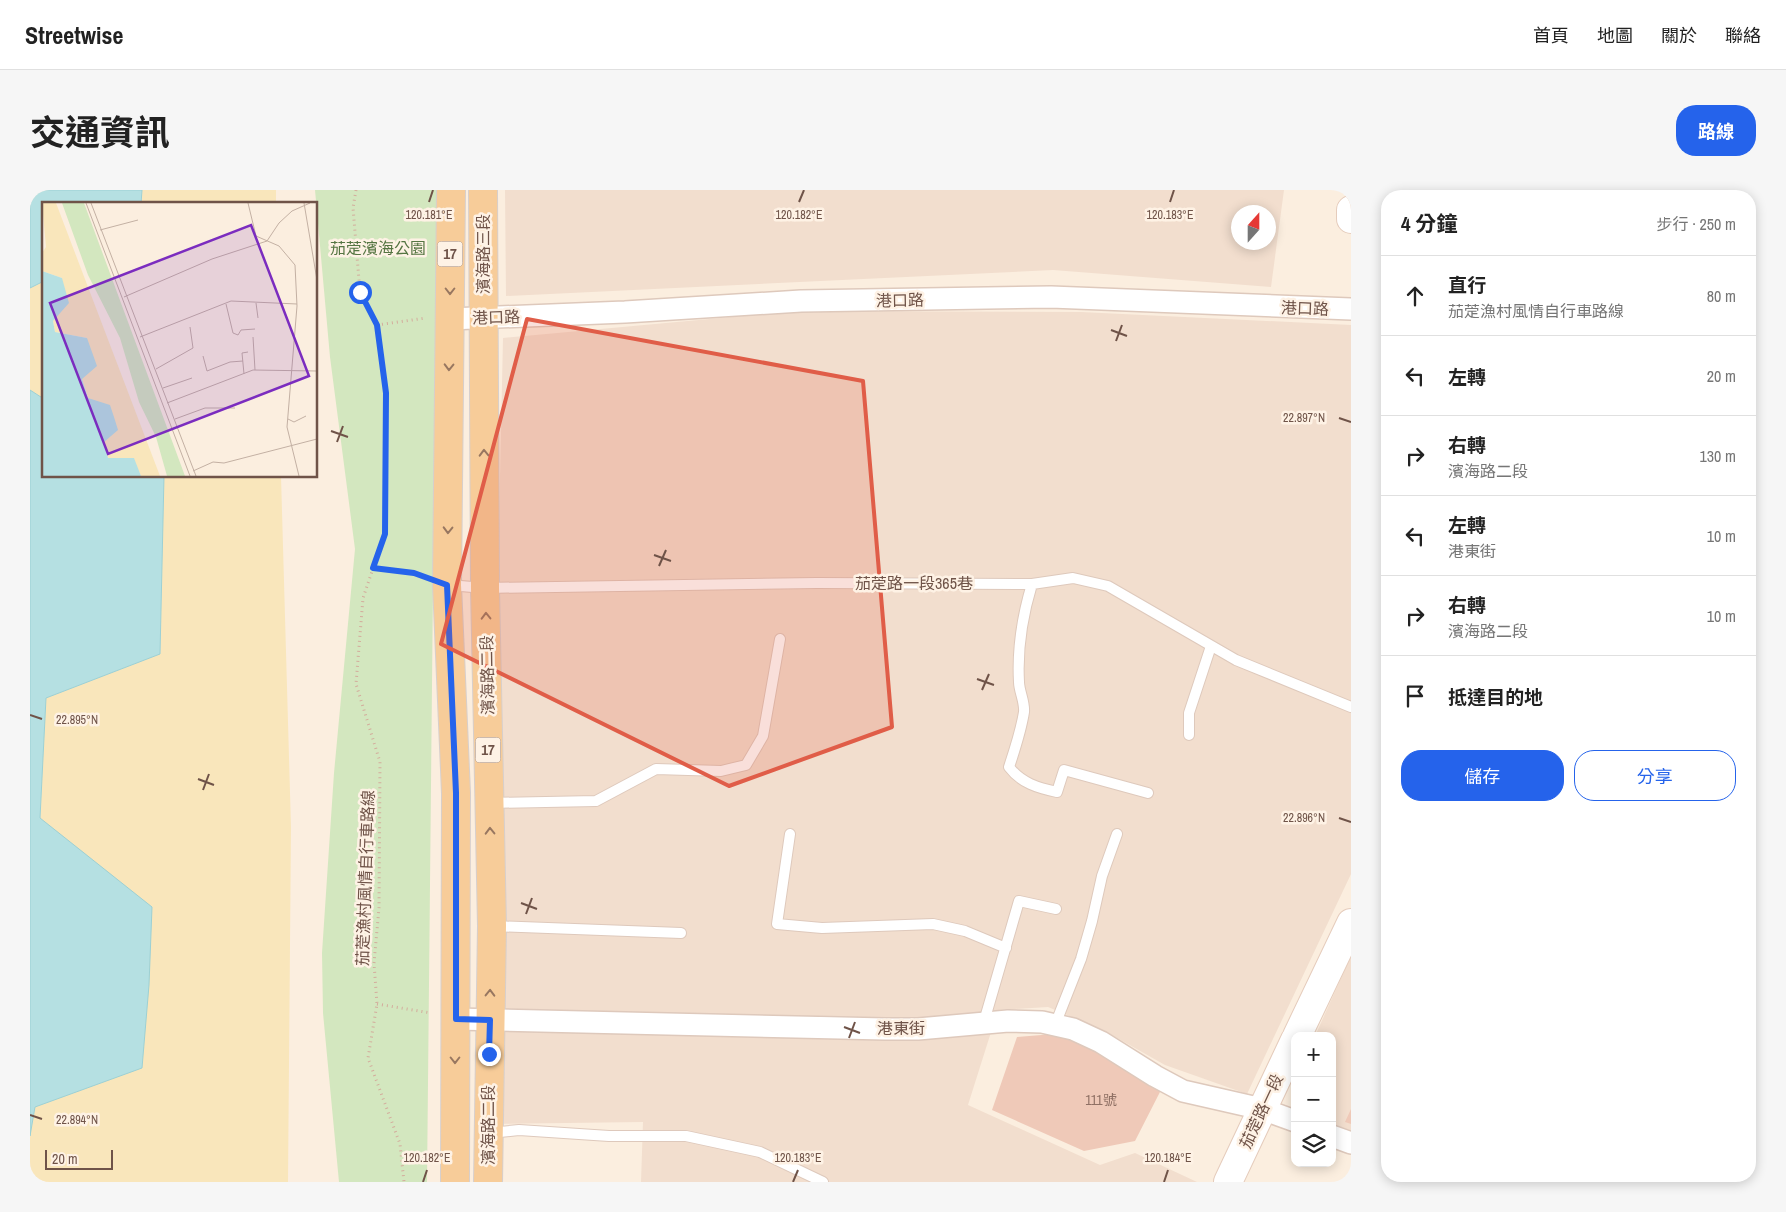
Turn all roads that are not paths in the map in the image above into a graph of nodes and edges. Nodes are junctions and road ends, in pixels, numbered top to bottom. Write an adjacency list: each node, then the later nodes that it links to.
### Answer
1 (451, 190): 6 (main road, 濱海路三段 / 17, one-way to 6)
2 (483, 190): 7 (main road, 濱海路三段 / 17)
3 (1351, 210): 4 (street)
4 (1351, 220)
5 (1351, 309): 7 (street, 港口路)
6 (450, 318): 7 (street, 港口路); 9 (main road, 濱海路二段 / 17, one-way to 9)
7 (482, 318): 10 (main road, 濱海路二段 / 17, one-way to 7)
8 (1032, 584): 10 (lane, 茄萣路一段365巷); 12 (lane, 茄萣路一段365巷); 15 (lane)
9 (447, 585): 10 (lane, 茄萣路一段365巷); 24 (main road, 濱海路二段 / 17)
10 (485, 588): 16 (main road, 濱海路二段 / 17, one-way to 10)
11 (780, 639): 16 (lane)
12 (1210, 646): 13 (lane, 茄萣路一段365巷); 14 (lane)
13 (1351, 707)
14 (1189, 735)
15 (1148, 793)
16 (489, 803): 21 (main road, 濱海路二段 / 17, one-way to 16)
17 (790, 834): 23 (lane)
18 (1117, 834): 27 (lane)
19 (1056, 909): 23 (lane)
20 (1351, 923): 28 (street)
21 (492, 926): 22 (lane); 25 (main road, 濱海路二段 / 17, one-way to 21)
22 (681, 933)
23 (1006, 948): 26 (lane)
24 (456, 1019): 25 (street, 港東街); 35 (main road, 濱海路二段 / 17, one-way to 35)
25 (490, 1020): 26 (street, 港東街); 32 (main road, 濱海路二段 / 17)
26 (983, 1025): 27 (street, 港東街)
27 (1055, 1025): 30 (street, 港東街)
28 (1299, 1032)
29 (1291, 1048): 30 (street, 茄萣路一段)
30 (1262, 1108): 31 (street, 港東街); 38 (street, 茄萣路一段)
31 (1291, 1119)
32 (489, 1133): 36 (main road, 濱海路二段 / 17); 37 (lane)
33 (1336, 1137): 34 (street)
34 (1351, 1143)
35 (455, 1182)
36 (488, 1182)
37 (823, 1182)
38 (1228, 1182)

